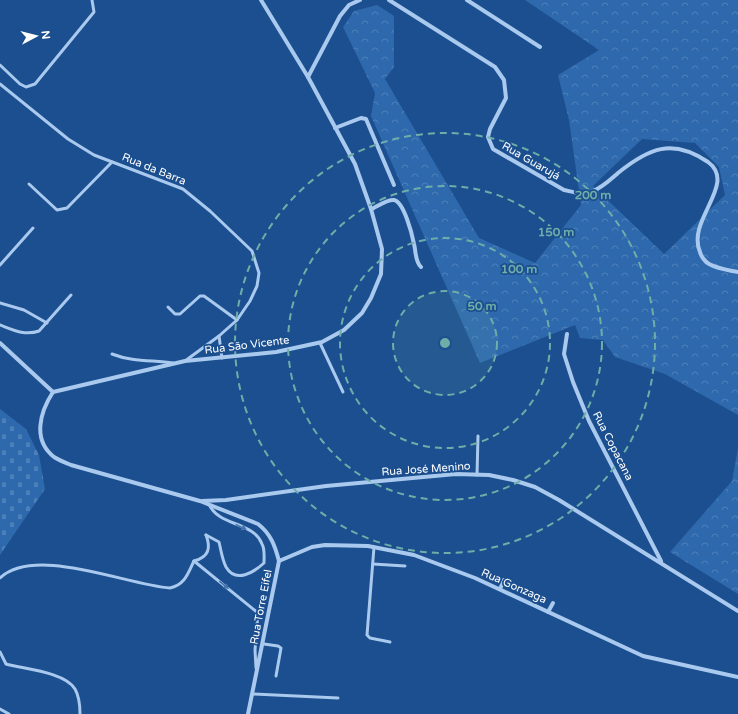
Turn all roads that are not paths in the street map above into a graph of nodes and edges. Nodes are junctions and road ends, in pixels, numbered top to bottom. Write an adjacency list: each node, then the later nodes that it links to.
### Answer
1 (92, 0): 7 (lane)
2 (261, 0): 8 (street, Rua São Vicente)
3 (360, 0): 8 (street)
4 (389, 0): 18 (street, Rua Guarujá)
5 (467, 0): 6 (street)
6 (540, 47)
7 (0, 65)
8 (308, 77): 10 (street, Rua São Vicente)
9 (0, 84): 11 (lane, Rua da Barra)
10 (335, 128): 13 (street); 14 (street, Rua São Vicente)
11 (112, 162): 12 (lane); 22 (lane, Rua da Barra)
12 (29, 184)
13 (394, 185)
14 (371, 209): 17 (street); 28 (street, Rua São Vicente)
15 (33, 228): 16 (lane)
16 (1, 263)
17 (420, 267)
18 (738, 272)
19 (71, 295): 23 (lane)
20 (0, 303): 23 (lane)
21 (168, 307): 22 (lane)
22 (237, 320): 26 (lane, Rua da Barra)
23 (47, 323): 24 (lane)
24 (0, 325)
25 (566, 334): 42 (street, Rua Copacana)
26 (219, 336): 30 (lane); 31 (lane, Rua da Barra)
27 (0, 343): 33 (street)
28 (320, 343): 30 (street, Rua São Vicente); 34 (lane)
29 (112, 354): 32 (lane)
30 (222, 358): 31 (street, Rua São Vicente)
31 (185, 361): 32 (street, Rua São Vicente)
32 (174, 363): 33 (street, Rua São Vicente)
33 (53, 392): 37 (street)
34 (344, 392)
35 (478, 436): 36 (lane)
36 (478, 475): 37 (street, Rua José Menino); 42 (street, Rua José Menino)
37 (200, 501): 38 (street, Rua Torre Eifel)
38 (210, 506): 40 (lane, one-way to 40); 41 (street, Rua Torre Eifel)
39 (374, 547): 41 (street, Rua Gonzaga); 43 (lane); 47 (street, Rua Gonzaga)
40 (194, 561): 45 (lane); 54 (lane, one-way to 54)
41 (279, 561): 52 (street, Rua Torre Eifel)
42 (662, 562): 49 (street, Rua José Menino)
43 (373, 564): 44 (lane); 51 (lane)
44 (405, 566)
45 (0, 578)
46 (504, 580): 47 (street)
47 (500, 589): 50 (street, Rua Gonzaga)
48 (553, 603): 50 (street)
49 (738, 610)
50 (548, 612): 56 (street, Rua Gonzaga)
51 (390, 642)
52 (264, 644): 54 (street, Rua Torre Eifel); 55 (lane)
53 (0, 652): 61 (lane)
54 (257, 670): 57 (street, Rua Torre Eifel)
55 (276, 676)
56 (738, 677)
57 (252, 694): 58 (lane); 62 (street, Rua Torre Eifel)
58 (338, 698)
59 (0, 709): 60 (lane)
60 (9, 714)
61 (80, 714)
62 (248, 714)

